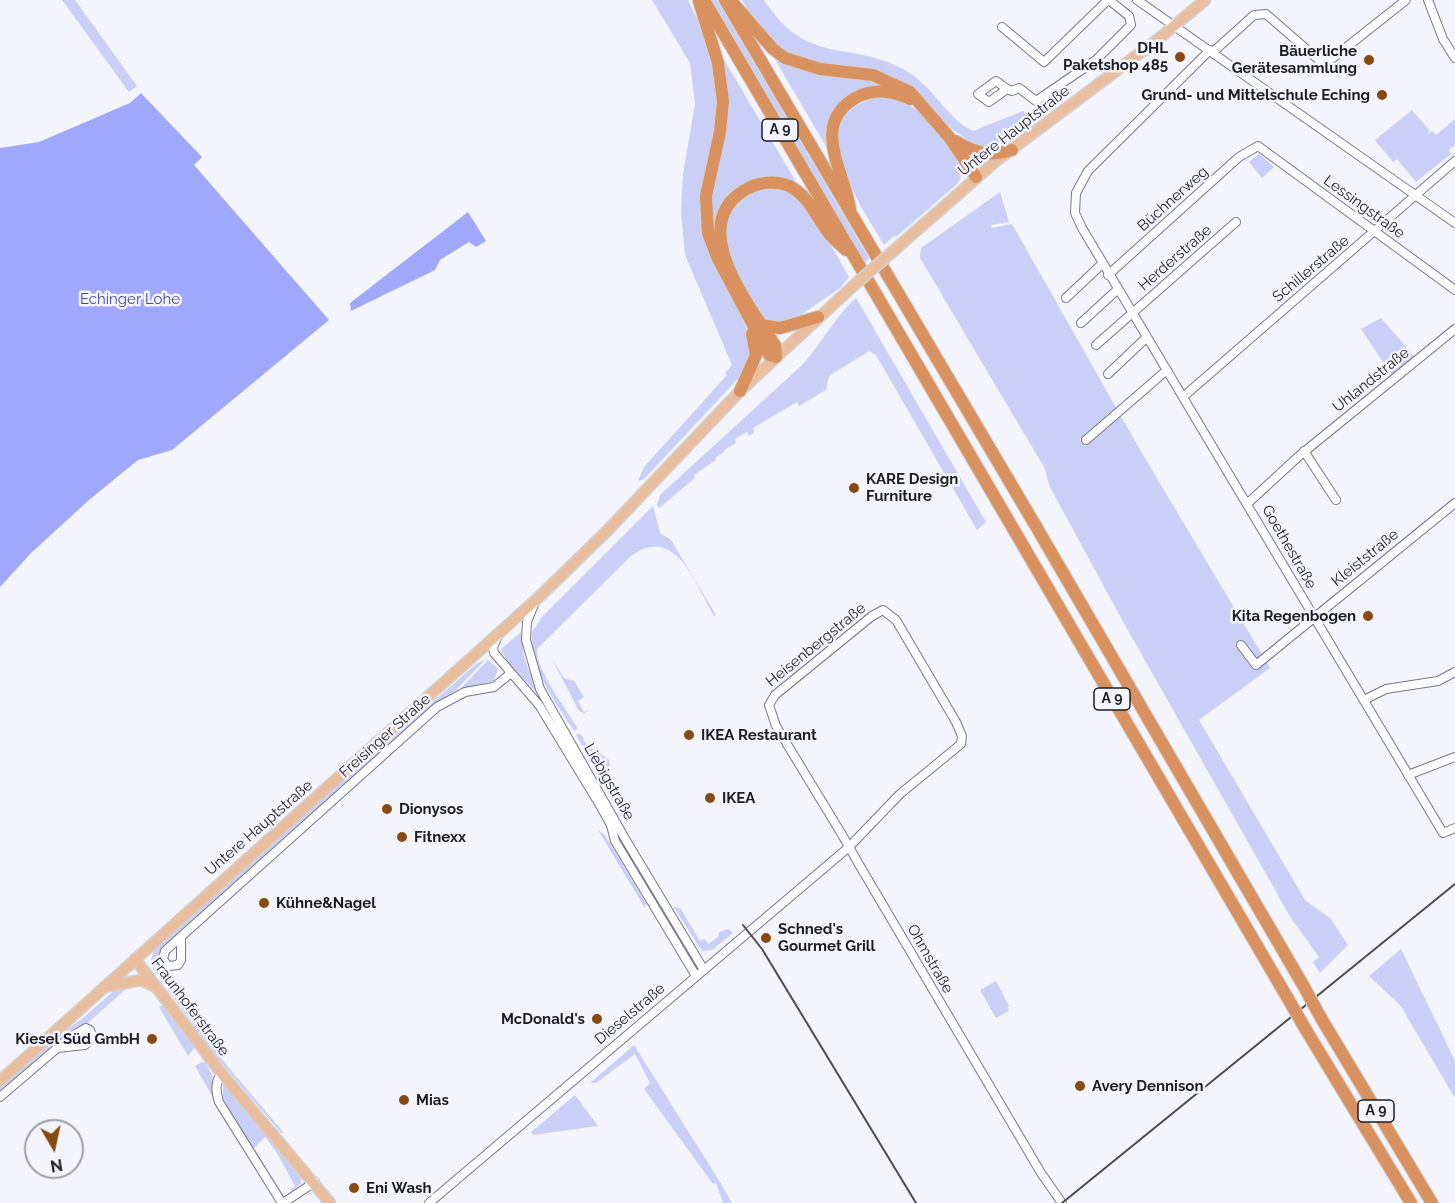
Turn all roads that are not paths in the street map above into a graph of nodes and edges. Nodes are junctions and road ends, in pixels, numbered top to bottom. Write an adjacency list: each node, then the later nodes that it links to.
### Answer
1 (699, 0): 36 (highway)
2 (704, 0): 27 (highway, A 9)
3 (725, 0): 23 (highway, A 9)
4 (731, 0): 15 (highway)
5 (1109, 0): 11 (street); 14 (street)
6 (1205, 0): 10 (main road, Untere Hauptstraße)
7 (1406, 0): 12 (street, Goethestraße)
8 (1428, 0): 13 (street)
9 (1143, 1): 10 (street)
10 (1176, 25): 12 (street); 18 (main road, Untere Hauptstraße)
11 (1002, 27)
12 (1211, 51): 22 (street); 28 (street, Goethestraße)
13 (1455, 58)
14 (1007, 90)
15 (919, 104): 16 (highway); 23 (highway)
16 (949, 137): 19 (highway); 21 (highway)
17 (1258, 146): 26 (street, Lessingstraße); 29 (street, Büchnerweg)
18 (1011, 150): 19 (highway); 21 (main road, Untere Hauptstraße)
19 (972, 151): 21 (highway)
20 (1455, 161): 22 (street, Schillerstraße)
21 (979, 175): 34 (main road, Untere Hauptstraße, bridge)
22 (1417, 197): 25 (street); 26 (street, Schillerstraße)
23 (850, 214): 79 (highway, A 9, bridge)
24 (1236, 222): 33 (street, Herderstraße)
25 (1455, 223)
26 (1374, 233): 31 (street, Lessingstraße); 44 (street, Schillerstraße)
27 (856, 259): 36 (highway); 78 (highway, A 9, bridge)
28 (1102, 264): 29 (street, Goethestraße); 32 (street)
29 (1108, 275): 30 (street, Goethestraße)
30 (1117, 290): 33 (street, Goethestraße); 35 (street)
31 (1455, 290)
32 (1066, 298)
33 (1131, 314): 38 (street, Goethestraße); 39 (street)
34 (818, 317): 36 (highway); 40 (main road, Untere Hauptstraße)
35 (1081, 323)
36 (756, 324): 40 (highway); 43 (highway)
37 (1455, 329): 46 (street, Uhlandstraße)
38 (1146, 338): 41 (street, Goethestraße); 42 (street)
39 (1096, 345)
40 (776, 357): 43 (main road, Untere Hauptstraße)
41 (1167, 369): 44 (street, Goethestraße); 45 (street)
42 (1108, 374)
43 (740, 391): 50 (main road, Untere Hauptstraße)
44 (1183, 397): 48 (street, Goethestraße)
45 (1086, 440)
46 (1304, 451): 47 (street); 48 (street, Uhlandstraße)
47 (1336, 500)
48 (1248, 503): 51 (street, Goethestraße)
49 (1455, 503): 51 (street, Kleiststraße)
50 (538, 598): 52 (main road, Untere Hauptstraße); 66 (street, Liebigstraße)
51 (1314, 617): 53 (street, Kleiststraße); 58 (street, Goethestraße)
52 (501, 631): 54 (street); 55 (main road, Untere Hauptstraße)
53 (1240, 645)
54 (494, 653): 55 (street); 57 (street, Liebigstraße)
55 (472, 657): 65 (main road, Untere Hauptstraße)
56 (1455, 672): 58 (street)
57 (511, 673): 64 (street, Freisinger Straße); 66 (street, Liebigstraße)
58 (1364, 700): 61 (street, Goethestraße)
59 (776, 726): 63 (street, Ohmstraße); 63 (street, Heisenbergstraße)
60 (1455, 757): 61 (street)
61 (1408, 775): 62 (street, Goethestraße)
62 (1455, 828)
63 (849, 847): 66 (street, Dieselstraße); 77 (street, Ohmstraße)
64 (181, 937)
65 (135, 958): 67 (main road, Untere Hauptstraße); 68 (main road, Fraunhoferstraße)
66 (700, 973): 76 (street, Dieselstraße)
67 (106, 987): 68 (main road); 71 (main road, Untere Hauptstraße)
68 (158, 989): 70 (main road, Fraunhoferstraße)
69 (57, 1048): 72 (street)
70 (222, 1074): 73 (main road, Fraunhoferstraße); 74 (street, Fraunhoferstraße)
71 (0, 1081)
72 (0, 1097)
73 (315, 1182): 74 (street, Fraunhoferstraße); 75 (main road, Fraunhoferstraße)
74 (282, 1203)
75 (330, 1203)
76 (429, 1203)
77 (1062, 1203)
78 (1411, 1203)
79 (1432, 1203)

